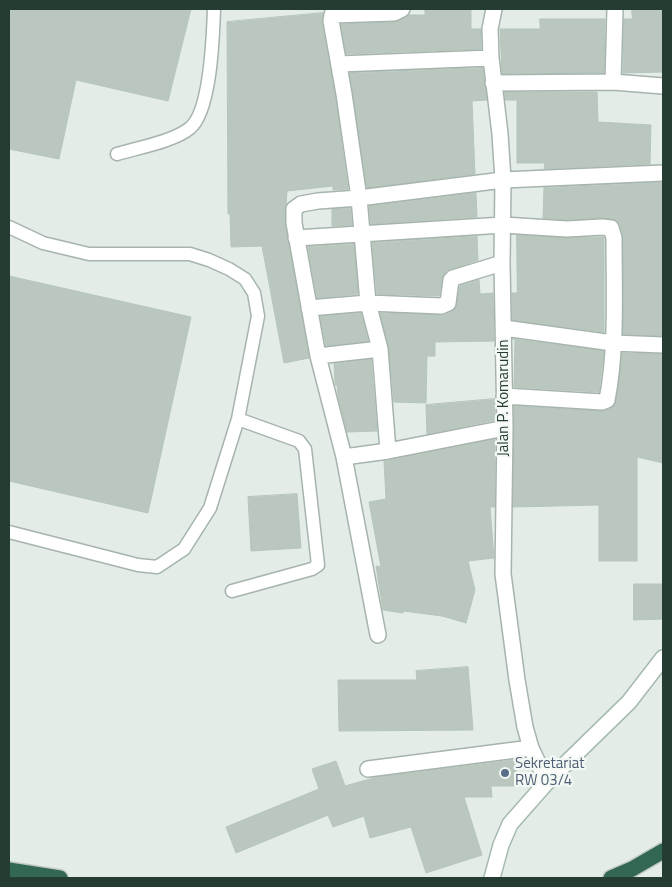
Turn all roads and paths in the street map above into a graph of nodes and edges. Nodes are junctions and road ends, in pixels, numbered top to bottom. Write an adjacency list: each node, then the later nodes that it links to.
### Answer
1 (214, 9): 10 (lane)
2 (402, 9): 6 (street)
3 (494, 9): 5 (street, Jalan P. Komarudin)
4 (615, 9): 7 (street)
5 (491, 58): 6 (street); 8 (street, Jalan P. Komarudin)
6 (338, 64): 13 (street)
7 (613, 82): 8 (street); 9 (street)
8 (494, 83): 12 (street, Jalan P. Komarudin)
9 (663, 86)
10 (117, 154)
11 (663, 173): 12 (street)
12 (503, 180): 13 (street); 14 (street, Jalan P. Komarudin)
13 (359, 198): 16 (street); 17 (street)
14 (503, 225): 16 (street); 18 (street, Jalan P. Komarudin); 22 (street)
15 (9, 227): 27 (lane)
16 (363, 233): 17 (street); 19 (street)
17 (296, 238): 20 (street)
18 (502, 262): 19 (street); 21 (street, Jalan P. Komarudin)
19 (368, 303): 20 (street); 24 (street)
20 (309, 308): 25 (street)
21 (504, 328): 22 (street); 26 (street, Jalan P. Komarudin)
22 (613, 343): 23 (street); 26 (street)
23 (663, 345)
24 (380, 349): 25 (street); 29 (street)
25 (318, 356): 30 (street)
26 (504, 396): 28 (street, Jalan P. Komarudin)
27 (238, 419): 31 (lane); 32 (lane)
28 (505, 428): 29 (street); 35 (street, Jalan P. Komarudin)
29 (388, 451): 30 (street)
30 (344, 457): 33 (street)
31 (9, 532)
32 (232, 591)
33 (378, 635)
34 (663, 658): 37 (street)
35 (531, 748): 36 (street); 37 (street, Jalan P. Komarudin)
36 (368, 769)
37 (547, 782): 41 (street)
38 (663, 851): 42 (highway)
39 (9, 870): 40 (highway)
40 (60, 878)
41 (492, 878)
42 (611, 878)

